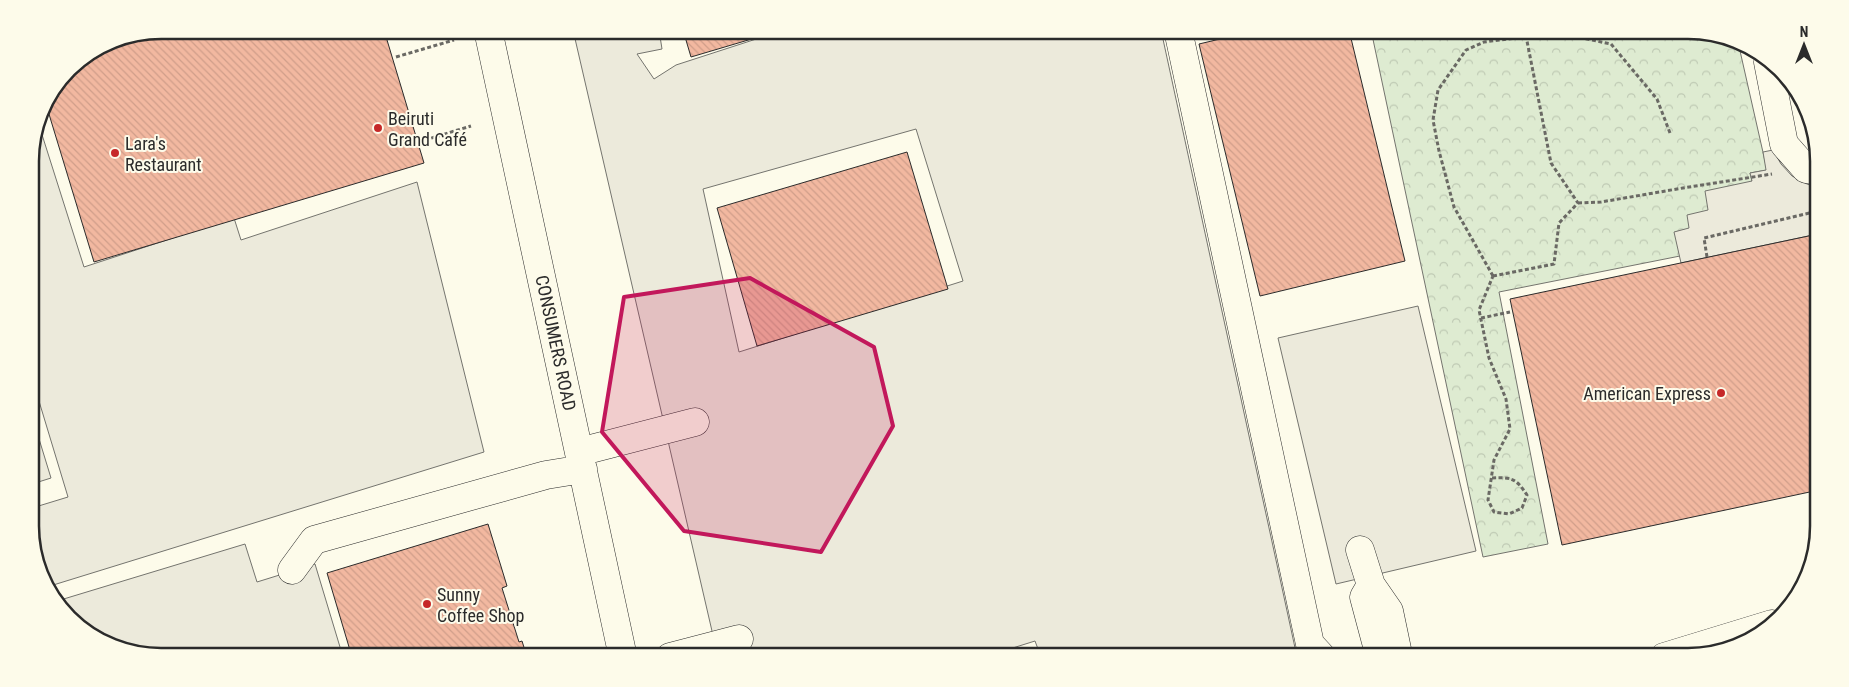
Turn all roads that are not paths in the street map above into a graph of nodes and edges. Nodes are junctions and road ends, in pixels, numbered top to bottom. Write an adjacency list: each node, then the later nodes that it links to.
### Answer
1 (490, 39): 6 (street, CONSUMERS ROAD)
2 (1180, 39): 14 (street)
3 (1769, 69): 4 (street)
4 (1810, 170)
5 (695, 422): 6 (street)
6 (581, 461): 8 (street); 12 (street, CONSUMERS ROAD)
7 (1360, 550): 9 (street)
8 (292, 570)
9 (1371, 585): 15 (street); 16 (street)
10 (1752, 630): 17 (street)
11 (739, 639): 13 (street)
12 (621, 648)
13 (704, 648)
14 (1314, 648)
15 (1378, 648)
16 (1397, 648)
17 (1693, 648)

